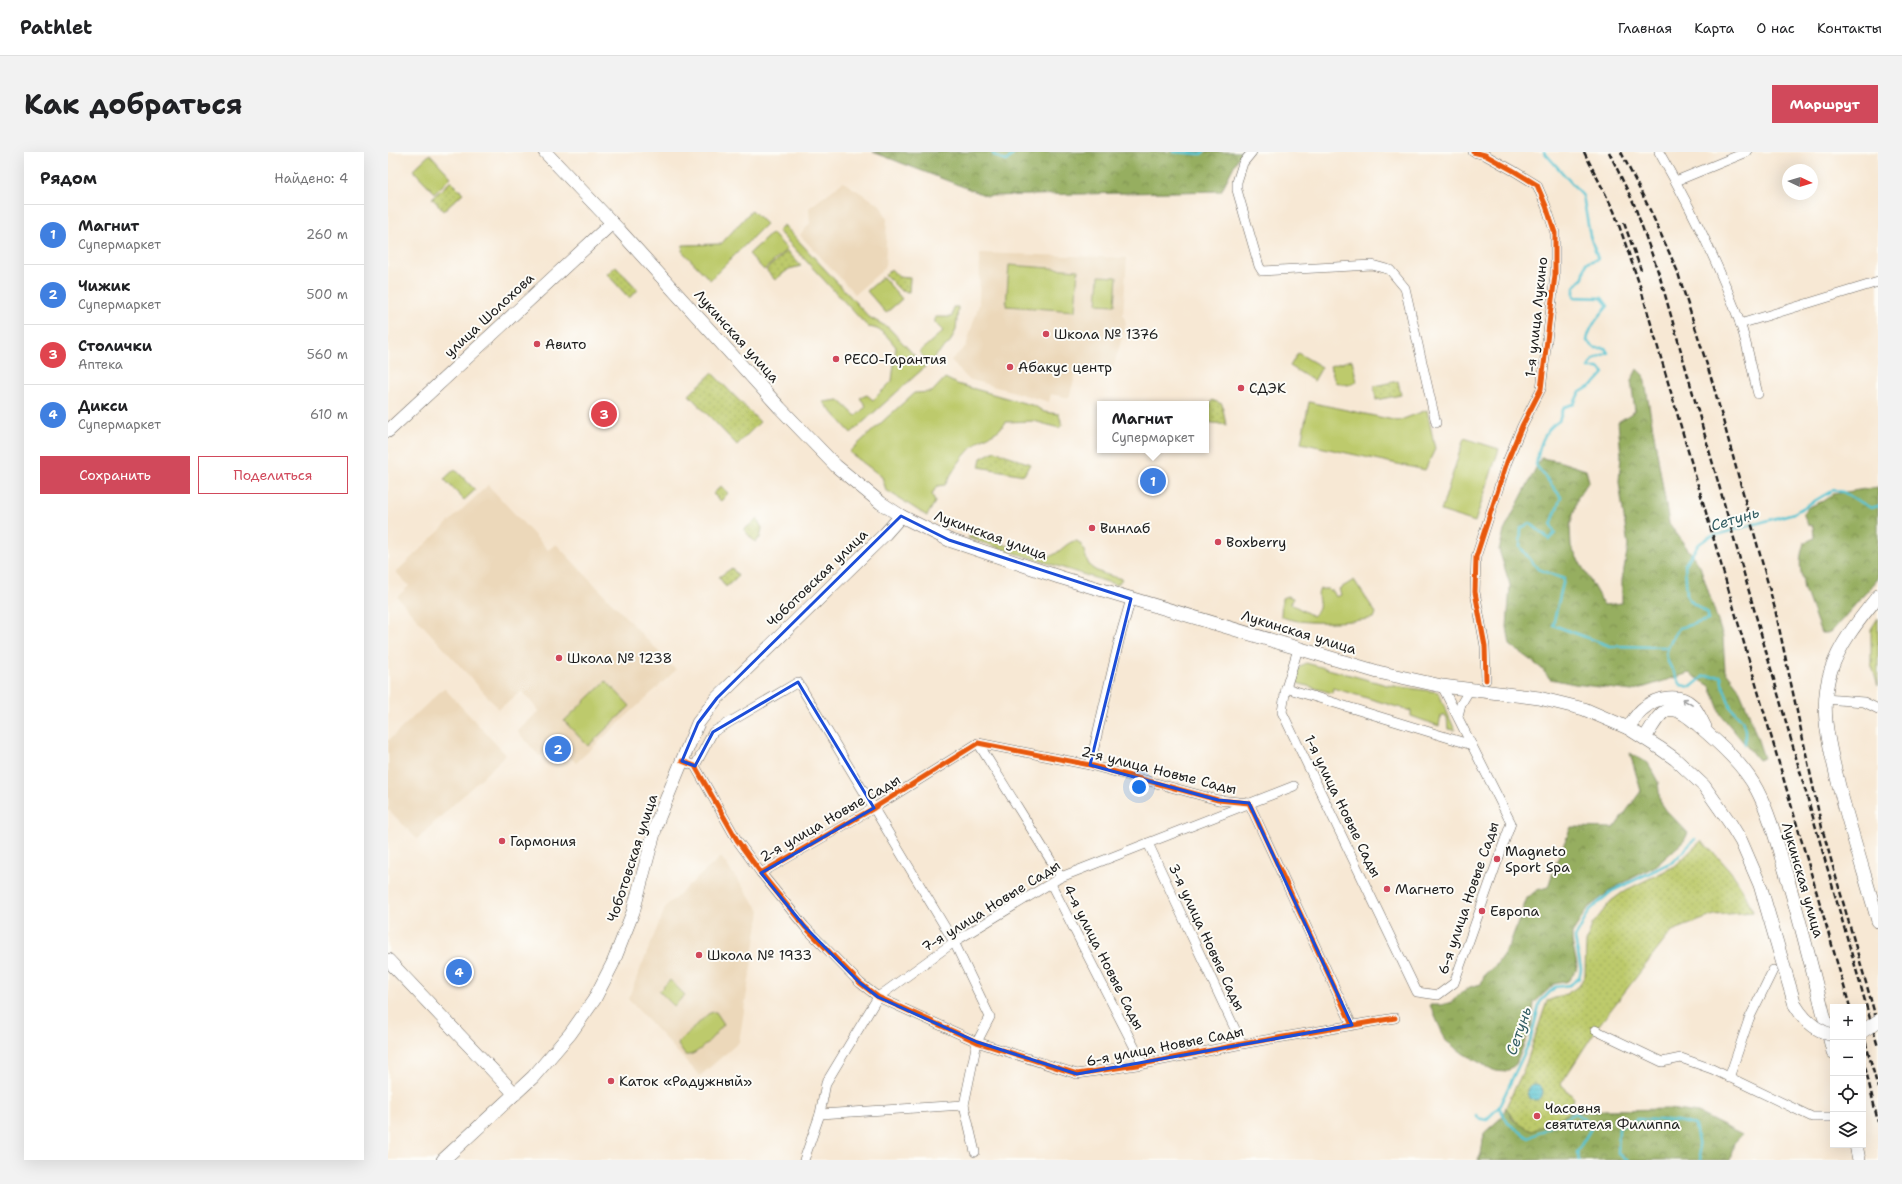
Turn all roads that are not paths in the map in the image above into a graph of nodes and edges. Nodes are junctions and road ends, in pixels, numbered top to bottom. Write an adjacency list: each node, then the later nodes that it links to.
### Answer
1 (545, 152): 7 (main road, Лукинская улица)
2 (1252, 152): 11 (street)
3 (1473, 152): 17 (street, 1-я улица Лукино)
4 (1659, 152): 6 (street)
5 (1747, 152): 6 (street)
6 (1676, 181): 9 (street)
7 (612, 223): 12 (main road, улица Шолохова); 13 (main road, Лукинская улица)
8 (1878, 282): 9 (street)
9 (1740, 324): 10 (street)
10 (1758, 394)
11 (1436, 423)
12 (388, 430)
13 (901, 516): 15 (main road, Лукинская улица); 29 (main road, Чоботовская улица)
14 (1878, 596): 21 (main road)
15 (1131, 599): 16 (main road, Лукинская улица); 30 (street)
16 (1298, 649): 18 (main road, Лукинская улица); 19 (street, 1-я улица Новые Сады)
17 (1486, 680)
18 (1442, 686): 20 (main road, Лукинская улица); 23 (street, 6-я улица Новые Сады)
19 (1286, 688): 28 (street); 43 (street, 1-я улица Новые Сады)
20 (1470, 689): 23 (street); 24 (main road, Лукинская улица)
21 (1826, 699): 22 (street); 39 (main road)
22 (1878, 709)
23 (1458, 716): 28 (street, 6-я улица Новые Сады)
24 (1628, 728): 25 (main road, Лукинская улица, one-way to 24); 26 (main road, Лукинская улица)
25 (1709, 734): 26 (main road, Лукинская улица); 51 (main road, Лукинская улица)
26 (1645, 738): 50 (main road, Лукинская улица, bridge)
27 (978, 743): 30 (street, 2-я улица Новые Сады); 34 (street, 2-я улица Новые Сады); 37 (street, 4-я улица Новые Сады)
28 (1472, 745): 43 (street, 6-я улица Новые Сады)
29 (682, 761): 31 (street); 56 (main road, Чоботовская улица)
30 (1090, 765): 33 (street, 2-я улица Новые Сады)
31 (695, 766): 34 (street); 36 (street, 6-я улица Новые Сады)
32 (1294, 786): 33 (street, 7-я улица Новые Сады)
33 (1249, 803): 35 (street, 7-я улица Новые Сады); 47 (street, 2-я улица Новые Сады)
34 (874, 808): 36 (street, 2-я улица Новые Сады); 40 (street)
35 (1148, 843): 37 (street, 7-я улица Новые Сады); 53 (street, 3-я улица Новые Сады)
36 (761, 872): 44 (street, 6-я улица Новые Сады)
37 (1060, 877): 38 (street, 7-я улица Новые Сады)
38 (1051, 884): 40 (street, 7-я улица Новые Сады); 54 (street, 4-я улица Новые Сады)
39 (1878, 921)
40 (954, 942): 44 (street, 7-я улица Новые Сады); 52 (street)
41 (388, 960): 56 (main road)
42 (1773, 970): 55 (street)
43 (1417, 992)
44 (878, 998): 52 (street, 6-я улица Новые Сады); 58 (street, 7-я улица Новые Сады)
45 (1395, 1018): 47 (street, 6-я улица Новые Сады)
46 (1878, 1021): 48 (main road, bridge)
47 (1352, 1025): 53 (street, 6-я улица Новые Сады)
48 (1866, 1029)
49 (1595, 1030): 55 (street)
50 (1830, 1034)
51 (1830, 1040)
52 (977, 1042): 54 (street, 6-я улица Новые Сады); 57 (street)
53 (1242, 1044): 54 (street, 6-я улица Новые Сады)
54 (1143, 1064)
55 (1729, 1078): 59 (street)
56 (515, 1094): 62 (main road, Чоботовская улица)
57 (964, 1104): 58 (street); 61 (street)
58 (820, 1114): 63 (street, 7-я улица Новые Сады)
59 (1830, 1117)
60 (1857, 1148): 64 (main road)
61 (975, 1152)
62 (443, 1160)
63 (804, 1160)
64 (1859, 1160)

